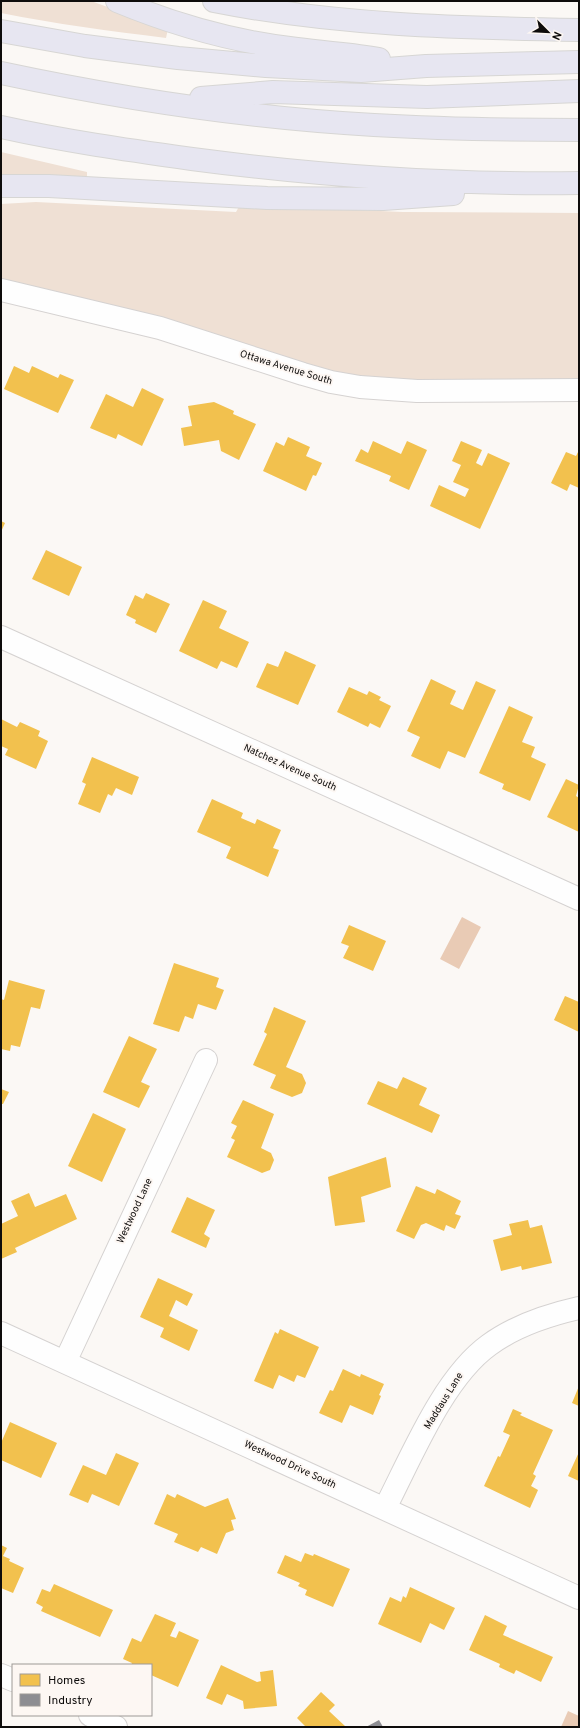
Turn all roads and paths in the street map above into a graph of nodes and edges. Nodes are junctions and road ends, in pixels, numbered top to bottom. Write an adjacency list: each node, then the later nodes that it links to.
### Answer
1 (117, 1): 6 (highway)
2 (214, 1): 3 (highway)
3 (579, 30)
4 (1, 31): 6 (highway)
5 (579, 62): 6 (highway)
6 (426, 66)
7 (1, 73): 9 (highway)
8 (579, 91): 9 (highway)
9 (162, 101): 11 (highway)
10 (1, 127): 12 (highway)
11 (579, 130)
12 (579, 184): 13 (highway)
13 (1, 186)
14 (1, 290): 15 (street, Ottawa Avenue South)
15 (579, 390)
16 (1, 637): 17 (street, Natchez Avenue South)
17 (579, 899)
18 (206, 1060): 21 (street, Westwood Lane)
19 (579, 1308): 22 (street, Maddaus Lane)
20 (1, 1334): 21 (street, Westwood Drive South)
21 (65, 1362): 22 (street, Westwood Drive South)
22 (384, 1508): 23 (street, Westwood Drive South)
23 (579, 1598)
24 (1, 1674): 25 (street)
25 (12, 1680)
26 (92, 1716): 27 (street)
27 (116, 1727)

